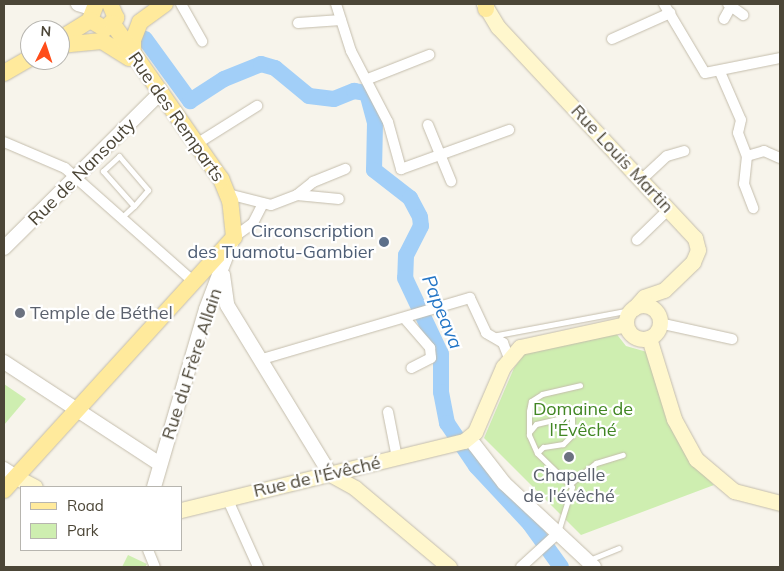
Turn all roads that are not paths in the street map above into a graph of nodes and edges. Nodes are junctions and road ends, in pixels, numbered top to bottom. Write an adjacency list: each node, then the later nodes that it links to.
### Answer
1 (110, 4): 13 (main road, Rue des Remparts)
2 (165, 4): 13 (main road); 19 (main road)
3 (181, 4): 17 (street)
4 (336, 4): 12 (street)
5 (664, 4): 9 (street)
6 (485, 5): 39 (main road, Rue Louis Martin)
7 (729, 6): 10 (street); 11 (street)
8 (90, 7): 13 (main road); 15 (main road)
9 (670, 13): 16 (street); 23 (street)
10 (743, 15)
11 (724, 19)
12 (341, 20): 14 (street); 26 (street)
13 (114, 23): 19 (main road, Rue des Remparts)
14 (298, 23)
15 (70, 28)
16 (612, 39)
17 (202, 41)
18 (70, 43): 25 (main road)
19 (133, 53): 25 (main road, Rue des Remparts)
20 (428, 55): 26 (street)
21 (780, 58): 23 (street)
22 (20, 64): 24 (main road)
23 (720, 72): 35 (street)
24 (4, 73)
25 (146, 76): 27 (main road, Rue des Remparts)
26 (368, 79): 34 (street)
27 (159, 94): 32 (main road, Rue des Remparts); 38 (street, Rue de Nansouty)
28 (257, 106): 32 (street)
29 (428, 125): 34 (street)
30 (509, 130): 34 (street)
31 (4, 142): 38 (street)
32 (198, 143): 41 (main road, Rue des Remparts)
33 (684, 151): 39 (street)
34 (442, 156): 40 (street)
35 (747, 156): 36 (street); 47 (street)
36 (780, 158)
37 (345, 169): 42 (street)
38 (78, 178): 48 (street); 51 (street, Rue de Nansouty)
39 (642, 180): 46 (main road, Rue Louis Martin)
40 (451, 181)
41 (228, 194): 44 (street); 49 (main road, Rue des Remparts)
42 (297, 195): 43 (street); 44 (street)
43 (339, 199)
44 (263, 203): 49 (street)
45 (134, 206): 45 (lane); 48 (lane)
46 (669, 208): 50 (street); 54 (main road, Rue Louis Martin)
47 (753, 208)
48 (122, 217): 53 (street)
49 (233, 239): 52 (street, Rue du Frère Allain); 53 (main road)
50 (637, 240)
51 (4, 248)
52 (226, 260): 62 (street); 73 (street, Rue du Frère Allain)
53 (196, 283): 67 (main road)
54 (664, 290): 55 (main road, Rue Louis Martin); 57 (main road)
55 (630, 314): 57 (main road); 58 (lane); 59 (main road); 61 (main road)
56 (414, 317): 58 (street); 62 (street); 64 (street)
57 (659, 319): 59 (main road); 60 (street)
58 (492, 336): 61 (street)
59 (649, 338): 82 (main road)
60 (732, 340)
61 (509, 358): 69 (main road)
62 (259, 360): 75 (street)
63 (4, 362): 67 (street)
64 (411, 368)
65 (580, 385): 68 (lane)
66 (388, 412): 72 (street)
67 (77, 413): 73 (street); 76 (main road)
68 (530, 434): 70 (lane); 70 (lane)
69 (462, 441): 72 (main road, Rue de l'Évêché); 84 (street)
70 (538, 453): 77 (lane)
71 (623, 455): 77 (lane)
72 (397, 458): 75 (main road, Rue de l'Évêché)
73 (160, 464): 79 (street, Rue du Frère Allain)
74 (4, 469): 76 (street)
75 (330, 474): 81 (main road, Rue de l'Évêché); 90 (main road)
76 (18, 478): 78 (main road); 80 (main road)
77 (571, 483): 84 (lane)
78 (33, 486)
79 (154, 486)
80 (4, 490)
81 (227, 498): 83 (main road, Rue de l'Évêché); 89 (street)
82 (780, 503)
83 (182, 510)
84 (553, 539): 87 (street); 91 (street)
85 (619, 548): 87 (lane)
86 (148, 551): 88 (street)
87 (590, 564)
88 (155, 567)
89 (258, 567)
90 (448, 567)
91 (521, 567)

